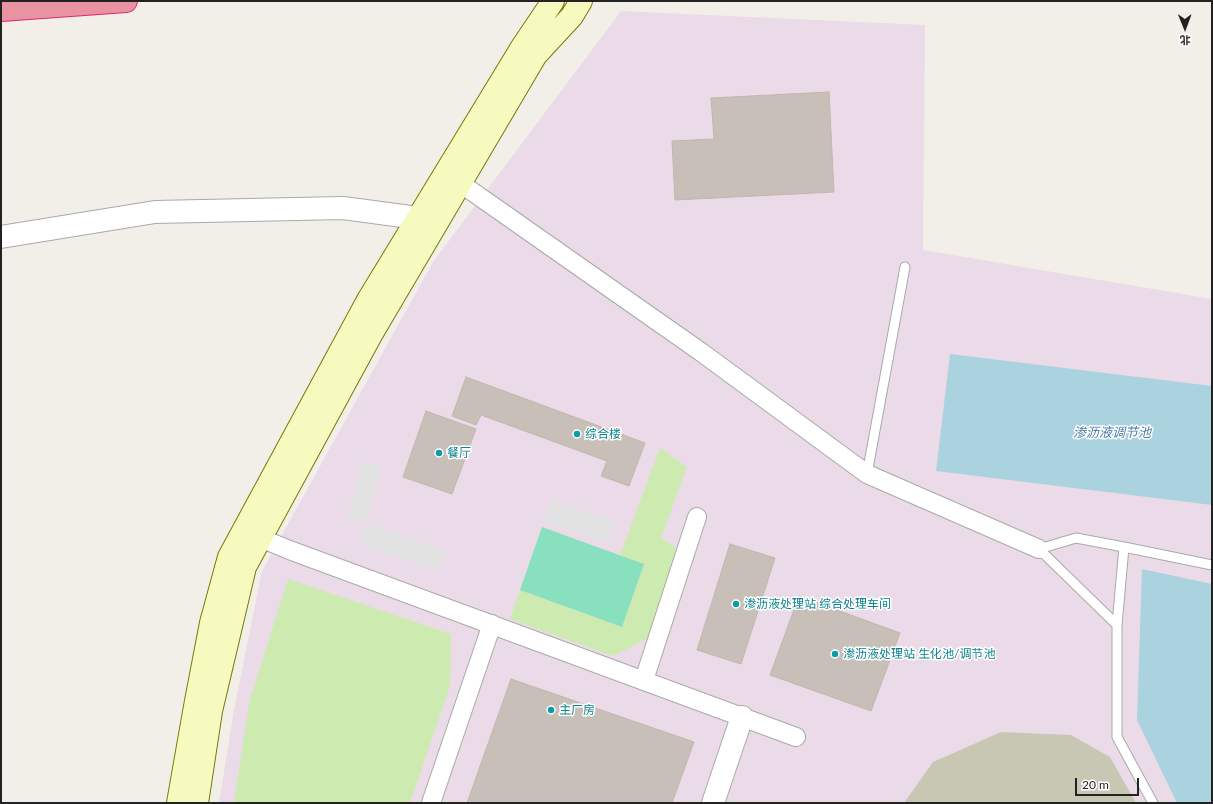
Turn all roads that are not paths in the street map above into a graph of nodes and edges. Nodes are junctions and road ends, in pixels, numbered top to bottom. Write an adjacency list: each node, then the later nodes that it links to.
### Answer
1 (126, 1): 4 (highway)
2 (553, 1): 5 (main road)
3 (581, 1): 5 (main road)
4 (1, 10)
5 (529, 51): 6 (main road); 7 (main road)
6 (460, 183): 10 (street); 12 (main road)
7 (418, 218): 8 (street); 12 (main road)
8 (1, 237)
9 (905, 267): 10 (lane)
10 (867, 474): 14 (street)
11 (697, 517): 18 (street)
12 (252, 534): 16 (street); 21 (main road); 22 (main road)
13 (1124, 547): 14 (lane); 15 (lane); 17 (lane)
14 (1038, 549): 17 (lane)
15 (1212, 565)
16 (492, 624): 18 (street); 23 (street)
17 (1117, 625): 25 (lane)
18 (644, 680): 19 (street)
19 (742, 716): 20 (street); 24 (street)
20 (796, 736)
21 (178, 803)
22 (197, 803)
23 (431, 803)
24 (713, 803)
25 (1153, 803)

